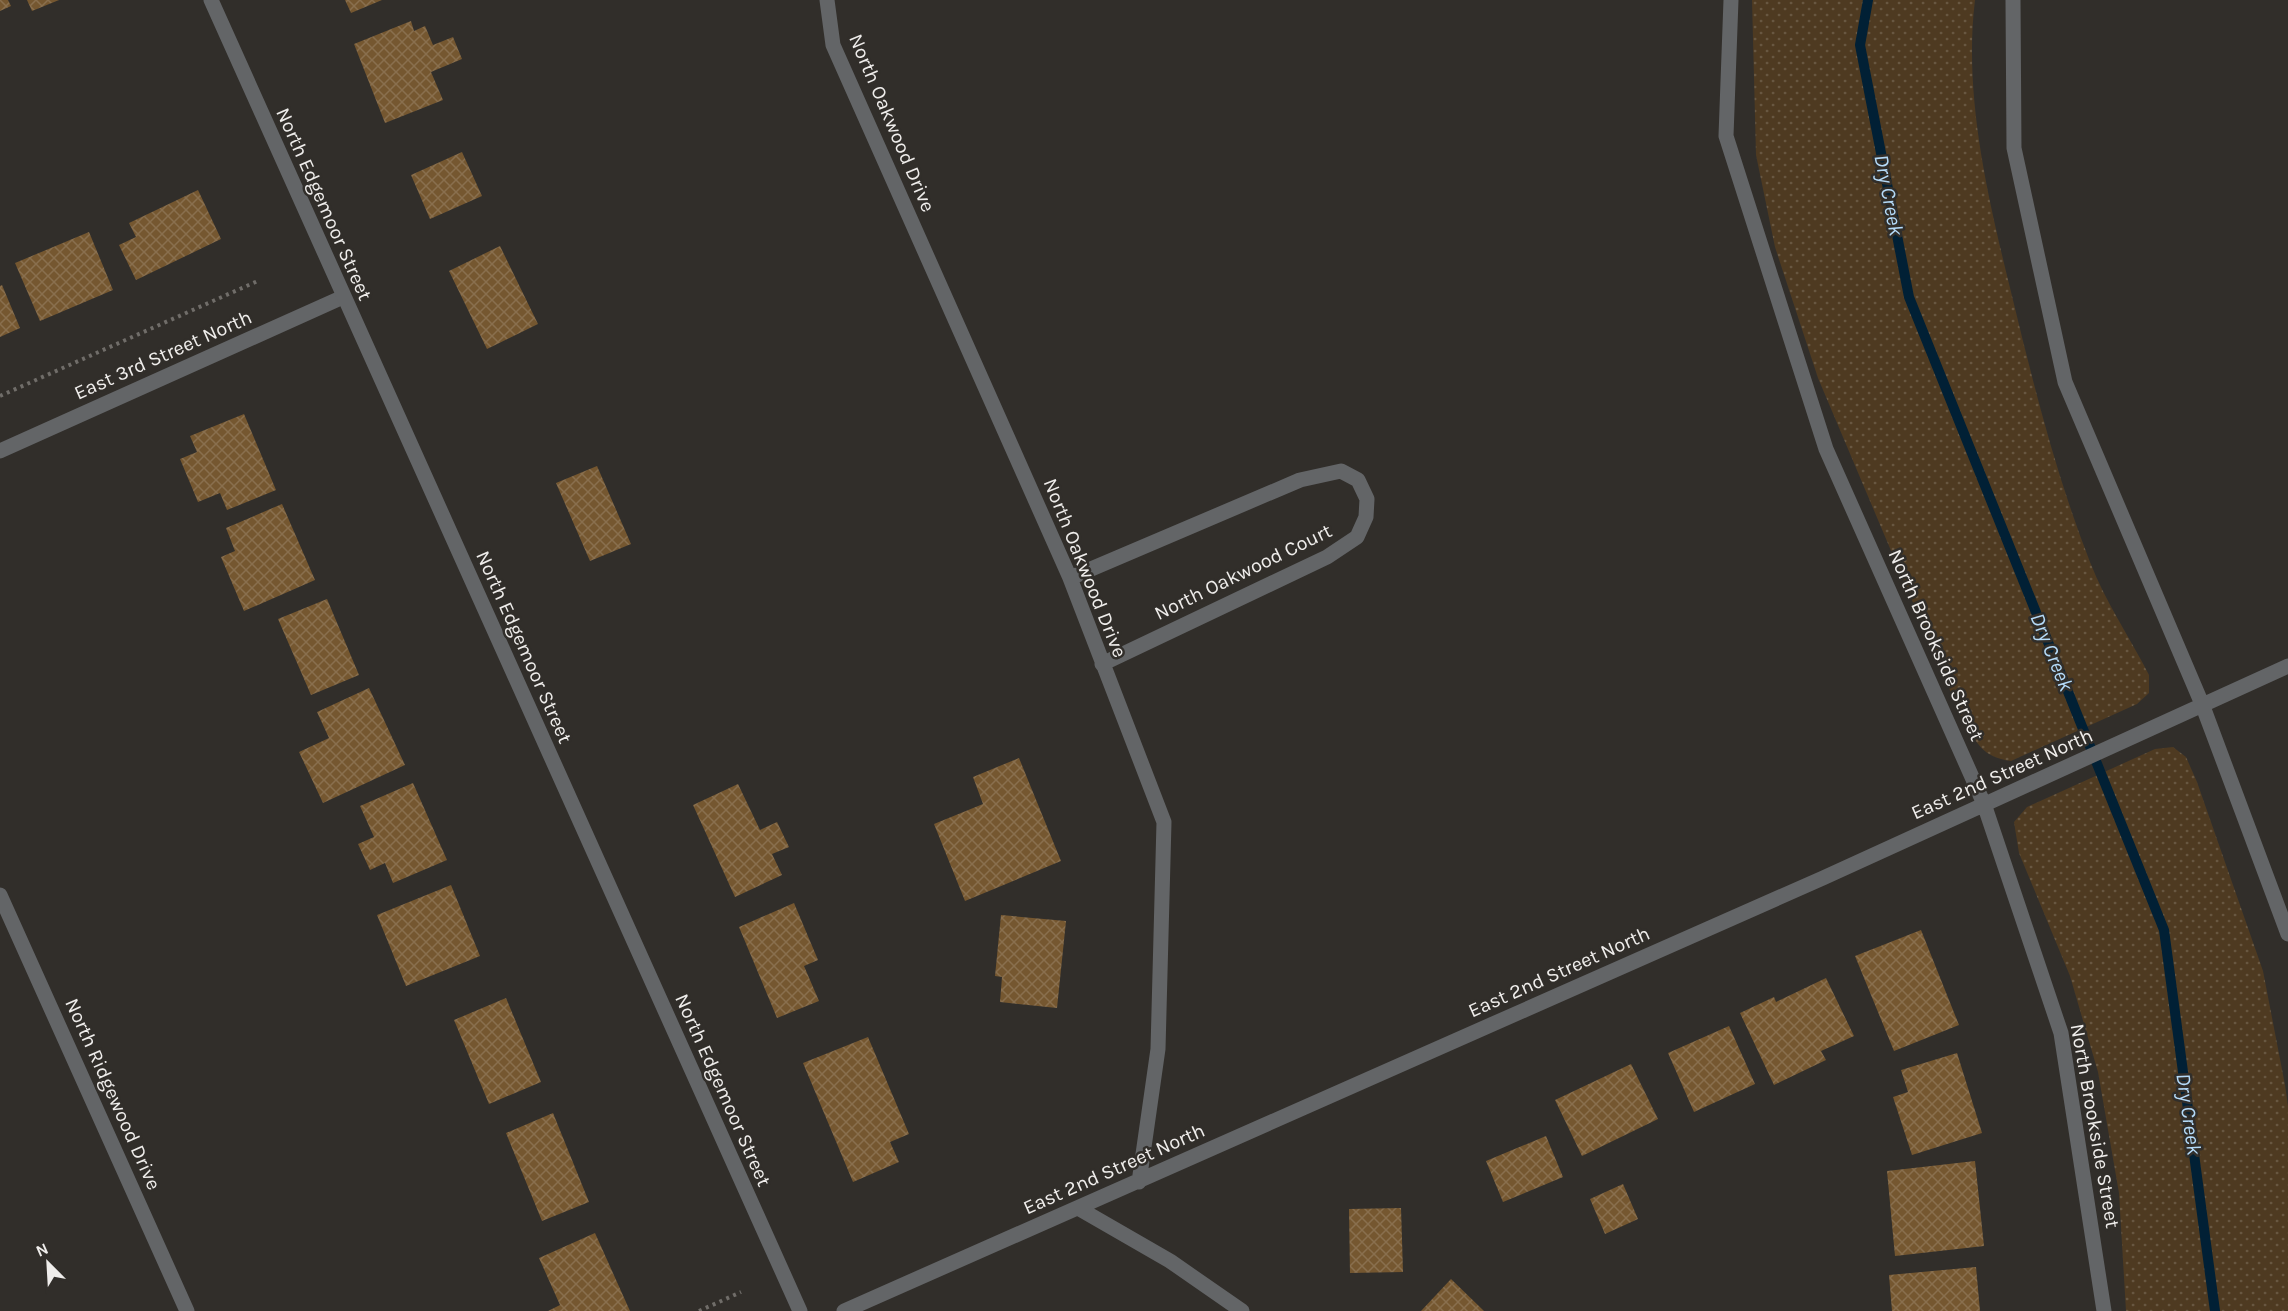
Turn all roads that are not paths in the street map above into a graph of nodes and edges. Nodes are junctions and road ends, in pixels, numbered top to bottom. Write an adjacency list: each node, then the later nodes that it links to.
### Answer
1 (211, 0): 5 (street, North Edgemoor Street)
2 (827, 0): 7 (street, North Oakwood Drive)
3 (1731, 0): 11 (street, North Brookside Street)
4 (2013, 0): 10 (street)
5 (343, 297): 6 (street, East 3rd Street North); 17 (street, North Edgemoor Street)
6 (0, 451)
7 (1070, 578): 8 (street, North Oakwood Drive); 8 (street, North Oakwood Court)
8 (1102, 663): 14 (street, North Oakwood Drive)
9 (2288, 666): 10 (street, East 2nd Street North)
10 (2202, 704): 11 (street, East 2nd Street North); 13 (street)
11 (1984, 804): 14 (street, East 2nd Street North); 20 (street, North Brookside Street)
12 (0, 895): 16 (street, North Ridgewood Drive)
13 (2288, 934)
14 (1139, 1182): 15 (street, East 2nd Street North)
15 (1078, 1209): 18 (street, East 2nd Street North); 19 (street)
16 (187, 1311)
17 (800, 1311)
18 (844, 1311)
19 (1242, 1311)
20 (2104, 1311)

